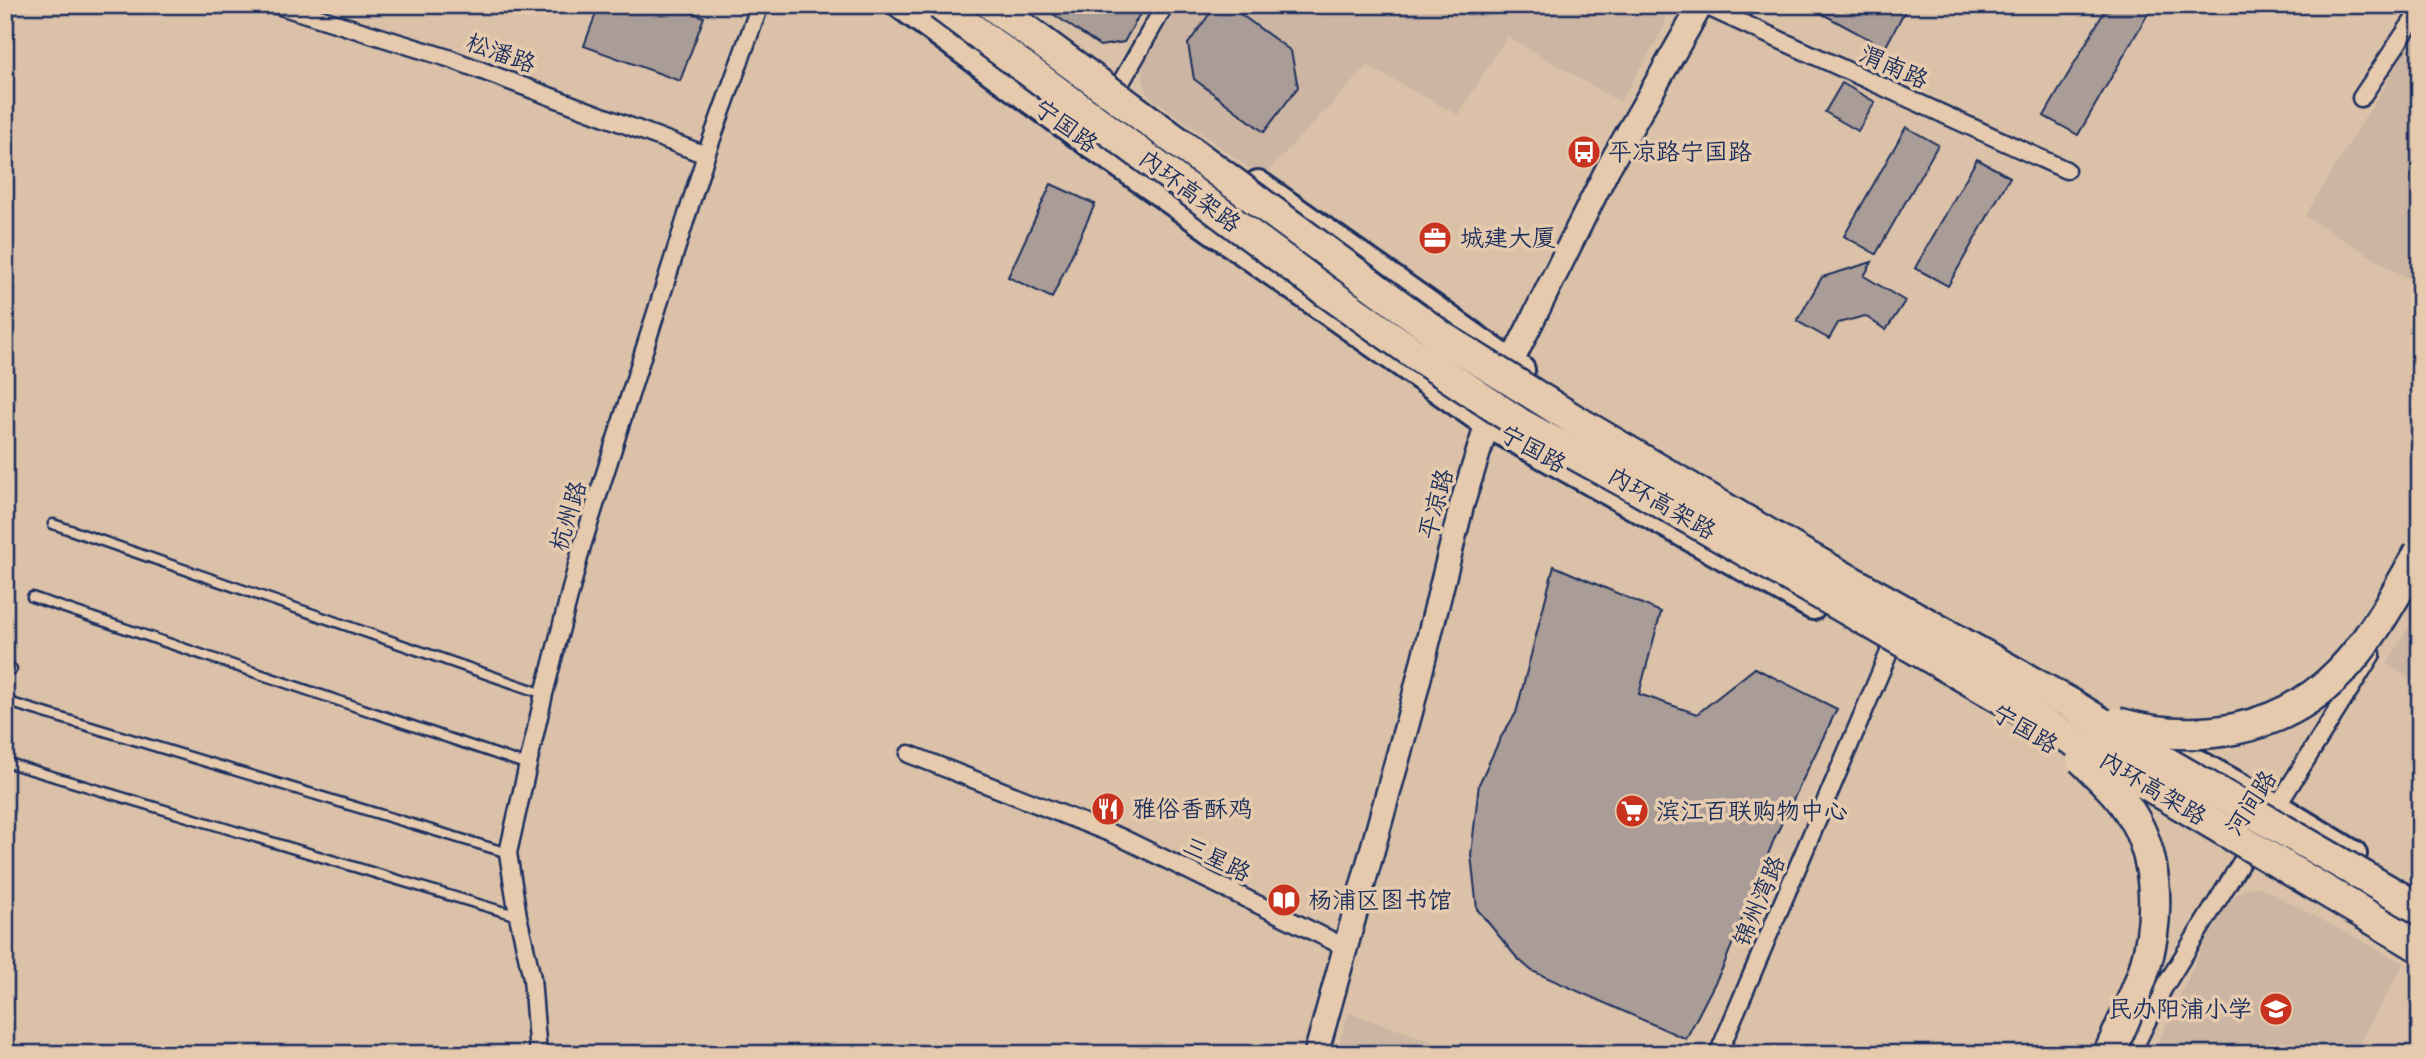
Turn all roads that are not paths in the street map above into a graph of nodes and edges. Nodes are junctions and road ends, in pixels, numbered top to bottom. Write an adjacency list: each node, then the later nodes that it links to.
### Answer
1 (277, 5): 12 (street, 松潘路)
2 (760, 5): 12 (street, 杭州路)
3 (901, 5): 15 (main road, 宁国路)
4 (940, 5): 24 (highway, 内环高架路, bridge)
5 (992, 5): 23 (highway, 内环高架路, bridge)
6 (1007, 5): 10 (main road)
7 (1165, 5): 10 (street)
8 (1702, 5): 13 (street, 渭南路); 14 (main road, 平凉路)
9 (2420, 10): 11 (street)
10 (1119, 86): 14 (main road)
11 (2361, 98)
12 (706, 155): 21 (street, 杭州路)
13 (2066, 170)
14 (1509, 363): 15 (main road, 平凉路); 28 (main road)
15 (1486, 423): 20 (main road, 宁国路); 35 (main road, 平凉路)
16 (53, 524): 21 (lane)
17 (2420, 552): 23 (highway, bridge)
18 (2420, 582): 28 (street, 河间路)
19 (32, 597): 27 (lane)
20 (1891, 650): 30 (main road, 宁国路); 39 (street, 锦州湾路)
21 (544, 694): 27 (street, 杭州路)
22 (5, 701): 29 (lane)
23 (2069, 703): 32 (highway, 内环高架路, bridge)
24 (2022, 710): 34 (highway, 内环高架路, bridge); 40 (highway, bridge)
25 (909, 754): 35 (street, 三星路)
26 (5, 762): 33 (lane)
27 (528, 765): 29 (street, 杭州路)
28 (2276, 807): 30 (street, 河间路); 31 (main road)
29 (508, 853): 33 (street, 杭州路)
30 (2243, 859): 36 (main road, 宁国路); 41 (street, 河间路)
31 (2420, 896)
32 (2420, 909)
33 (518, 916): 37 (street, 杭州路)
34 (2420, 947)
35 (1347, 948): 38 (main road, 平凉路)
36 (2420, 961)
37 (538, 1054)
38 (1316, 1054)
39 (1718, 1054)
40 (2109, 1054)
41 (2131, 1054)

